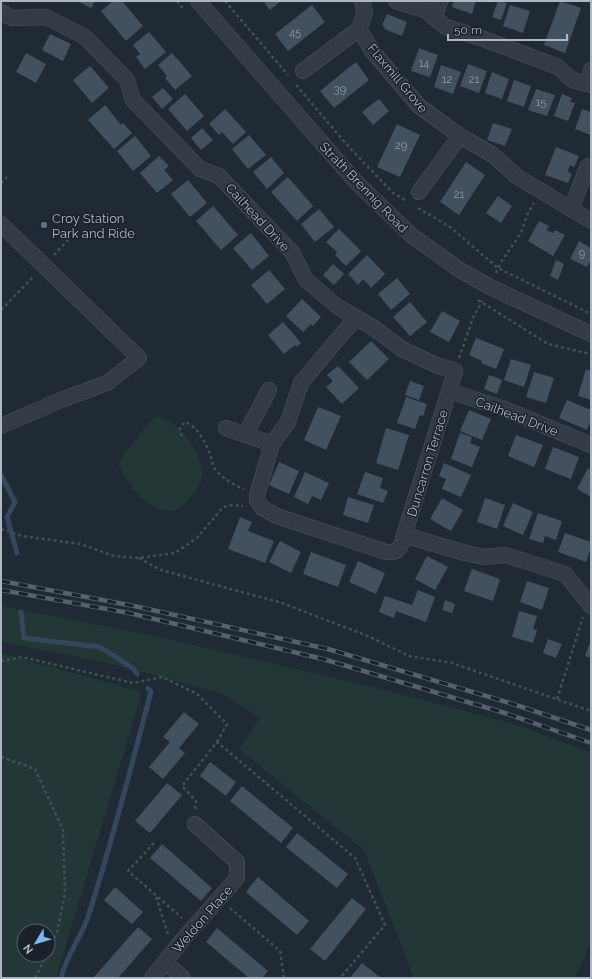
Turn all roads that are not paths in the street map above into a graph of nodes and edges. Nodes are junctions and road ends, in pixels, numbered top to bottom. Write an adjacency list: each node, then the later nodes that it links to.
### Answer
1 (198, 1): 17 (street, Strath Brennig Road)
2 (362, 1): 7 (street)
3 (396, 1): 6 (street)
4 (440, 1): 6 (street)
5 (7, 15): 16 (street, Cailhead Drive)
6 (434, 18): 9 (street)
7 (359, 29): 8 (street); 10 (street, Flaxmill Grove)
8 (303, 71)
9 (590, 80)
10 (460, 136): 12 (street); 13 (street, Flaxmill Grove)
11 (588, 166): 13 (street)
12 (419, 192)
13 (571, 209): 14 (street, Flaxmill Grove)
14 (591, 221)
15 (1, 224): 20 (street)
16 (356, 318): 19 (street, Cailhead Drive); 23 (street)
17 (591, 334)
18 (269, 390): 22 (street)
19 (449, 391): 24 (street, Cailhead Drive); 25 (street, Duncarron Terrace)
20 (1, 426)
21 (226, 428): 22 (street)
22 (245, 435): 23 (street)
23 (272, 444): 25 (street, Duncarron Terrace)
24 (591, 445)
25 (404, 534): 26 (street)
26 (589, 605)
27 (195, 824): 28 (street, Weldon Place)
28 (169, 957): 29 (street, Weldon Place); 30 (street)
29 (152, 978)
30 (183, 978)

